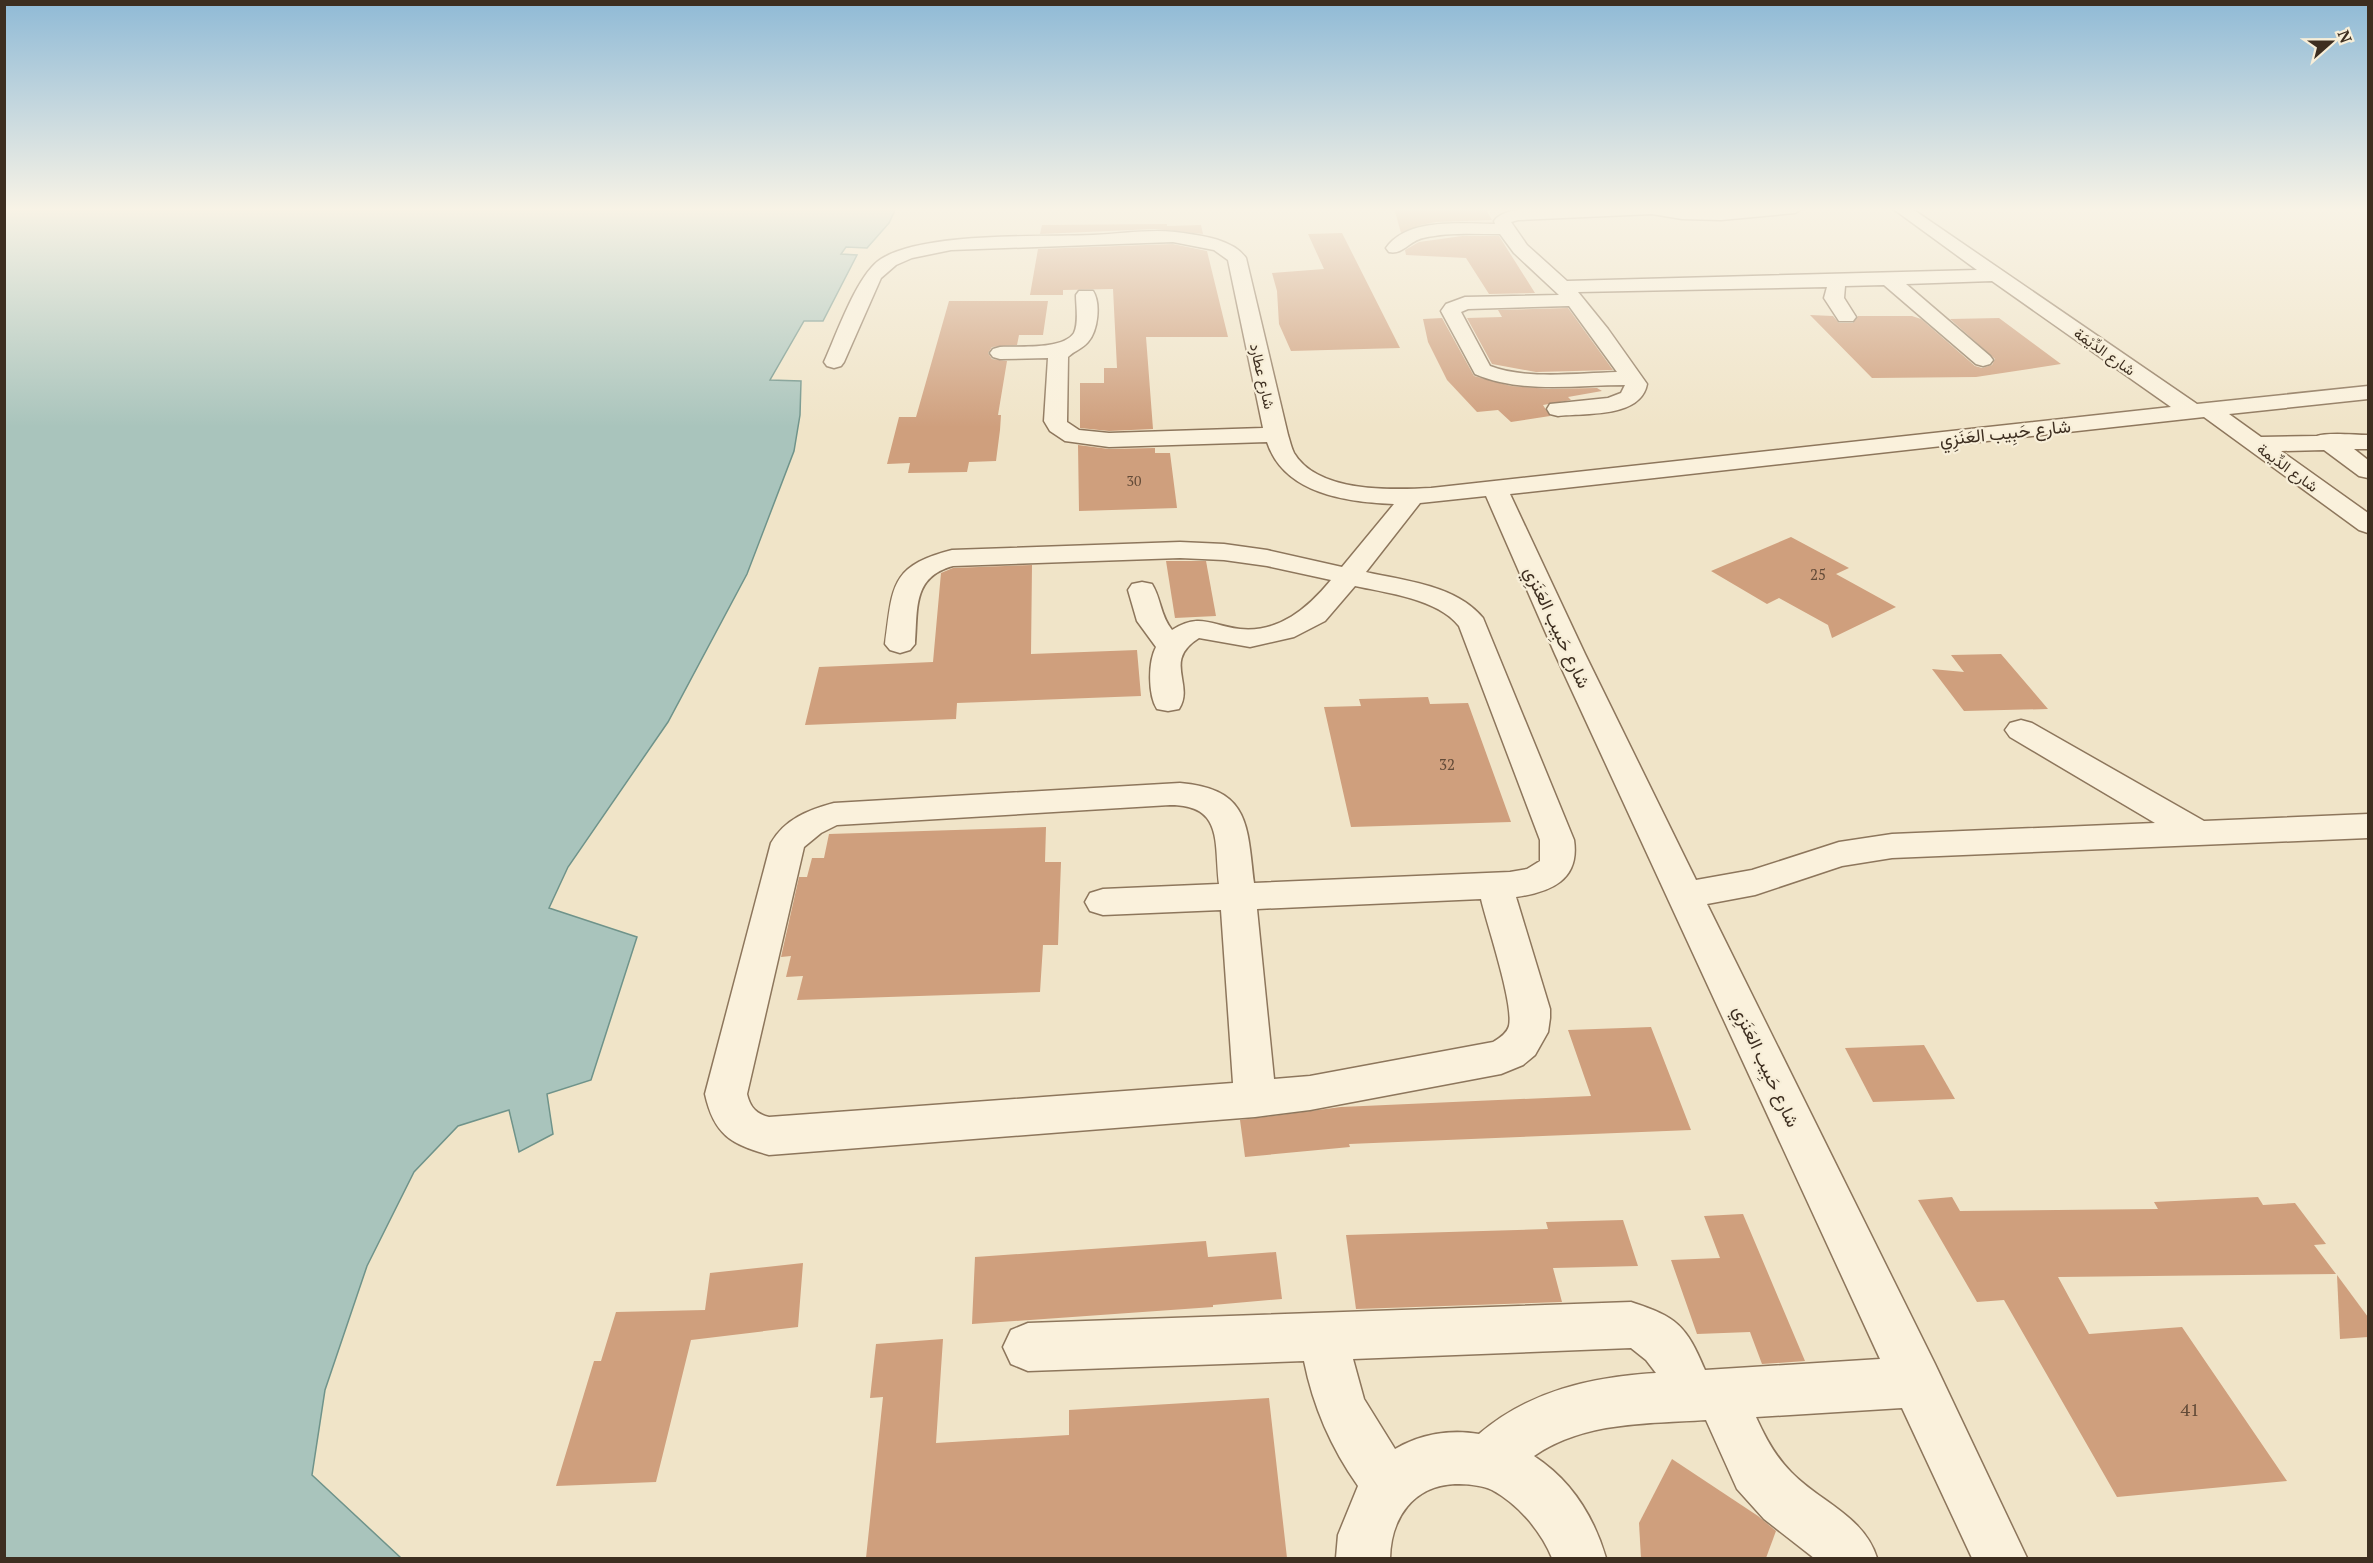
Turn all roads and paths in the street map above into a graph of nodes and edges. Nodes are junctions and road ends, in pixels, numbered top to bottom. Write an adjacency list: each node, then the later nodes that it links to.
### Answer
1 (872, 281): 14 (street, شارع عطارد)
2 (1242, 281): 19 (street, شارع عطارد)
3 (1555, 281): 8 (street)
4 (1837, 281): 5 (street); 8 (street); 10 (street)
5 (1840, 281)
6 (1891, 281): 13 (street)
7 (2005, 281): 18 (street, شارع الدِّيْمَة)
8 (1568, 293): 15 (street); 15 (street)
9 (1086, 295): 11 (street)
10 (1846, 317)
11 (1061, 351): 12 (street); 19 (street)
12 (1000, 353)
13 (1983, 360)
14 (834, 362)
15 (1632, 378): 17 (street)
16 (2368, 392): 18 (street, شارع حَبِيب العَنَزِي)
17 (1558, 409)
18 (2200, 410): 22 (street, شارع الدِّيمة); 24 (street, شارع حَبِيب العَنَزِي)
19 (1276, 435): 25 (street, شارع عطارد)
20 (2326, 440): 21 (street); 22 (street); 23 (street)
21 (2368, 442)
22 (2255, 444): 26 (street, شارع الدِّيمة)
23 (2368, 471)
24 (1495, 489): 25 (street, شارع عطارد); 36 (street, شارع حَبِيب العَنَزِي)
25 (1413, 496): 27 (street)
26 (2368, 525)
27 (1347, 576): 29 (street); 30 (street); 35 (street)
28 (1142, 590): 30 (street)
29 (900, 644)
30 (1171, 646): 31 (street)
31 (1168, 702)
32 (2021, 730): 34 (street)
33 (2368, 826): 34 (street)
34 (2198, 833): 36 (street)
35 (1495, 886): 37 (street); 39 (street)
36 (1685, 895): 42 (street, شارع حَبِيب العَنَزِي)
37 (1238, 896): 38 (street); 39 (street); 39 (street)
38 (1103, 902)
39 (1255, 1099)
40 (1325, 1336): 41 (street); 43 (street); 45 (street)
41 (1028, 1347)
42 (1917, 1382): 43 (street); 49 (street, شارع حَبِيب العَنَزِي)
43 (1705, 1395): 44 (street); 48 (street)
44 (1488, 1461): 45 (street); 47 (street)
45 (1390, 1485): 46 (street)
46 (1363, 1558)
47 (1580, 1558)
48 (1850, 1558)
49 (2000, 1558)

